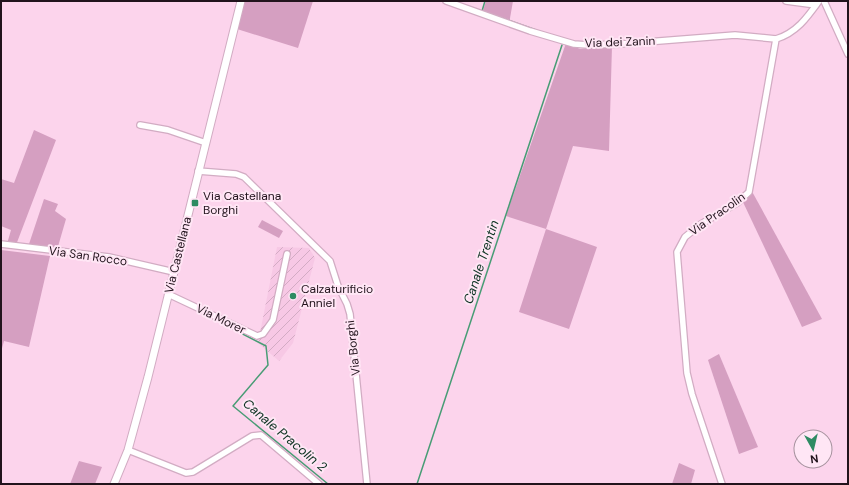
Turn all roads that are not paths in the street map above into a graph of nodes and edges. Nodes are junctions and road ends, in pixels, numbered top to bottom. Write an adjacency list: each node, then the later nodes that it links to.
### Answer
1 (241, 1): 9 (main road, Via Castellana)
2 (446, 1): 6 (street, Via dei Zanin)
3 (786, 1): 5 (street)
4 (824, 1): 7 (street)
5 (817, 3): 6 (street)
6 (776, 39): 19 (street, Via Pracolin)
7 (848, 54)
8 (140, 124): 9 (street)
9 (206, 143): 10 (main road, Via Castellana)
10 (198, 171): 13 (main road, Via Castellana); 18 (street, Via Borghi)
11 (1, 244): 13 (street, Via San Rocco)
12 (287, 254): 14 (street, Via Morer)
13 (174, 272): 14 (main road, Via Castellana)
14 (168, 294): 15 (main road, Via Castellana)
15 (128, 450): 16 (main road, Via Castellana); 17 (street)
16 (114, 484)
17 (319, 484)
18 (367, 484)
19 (722, 484)

